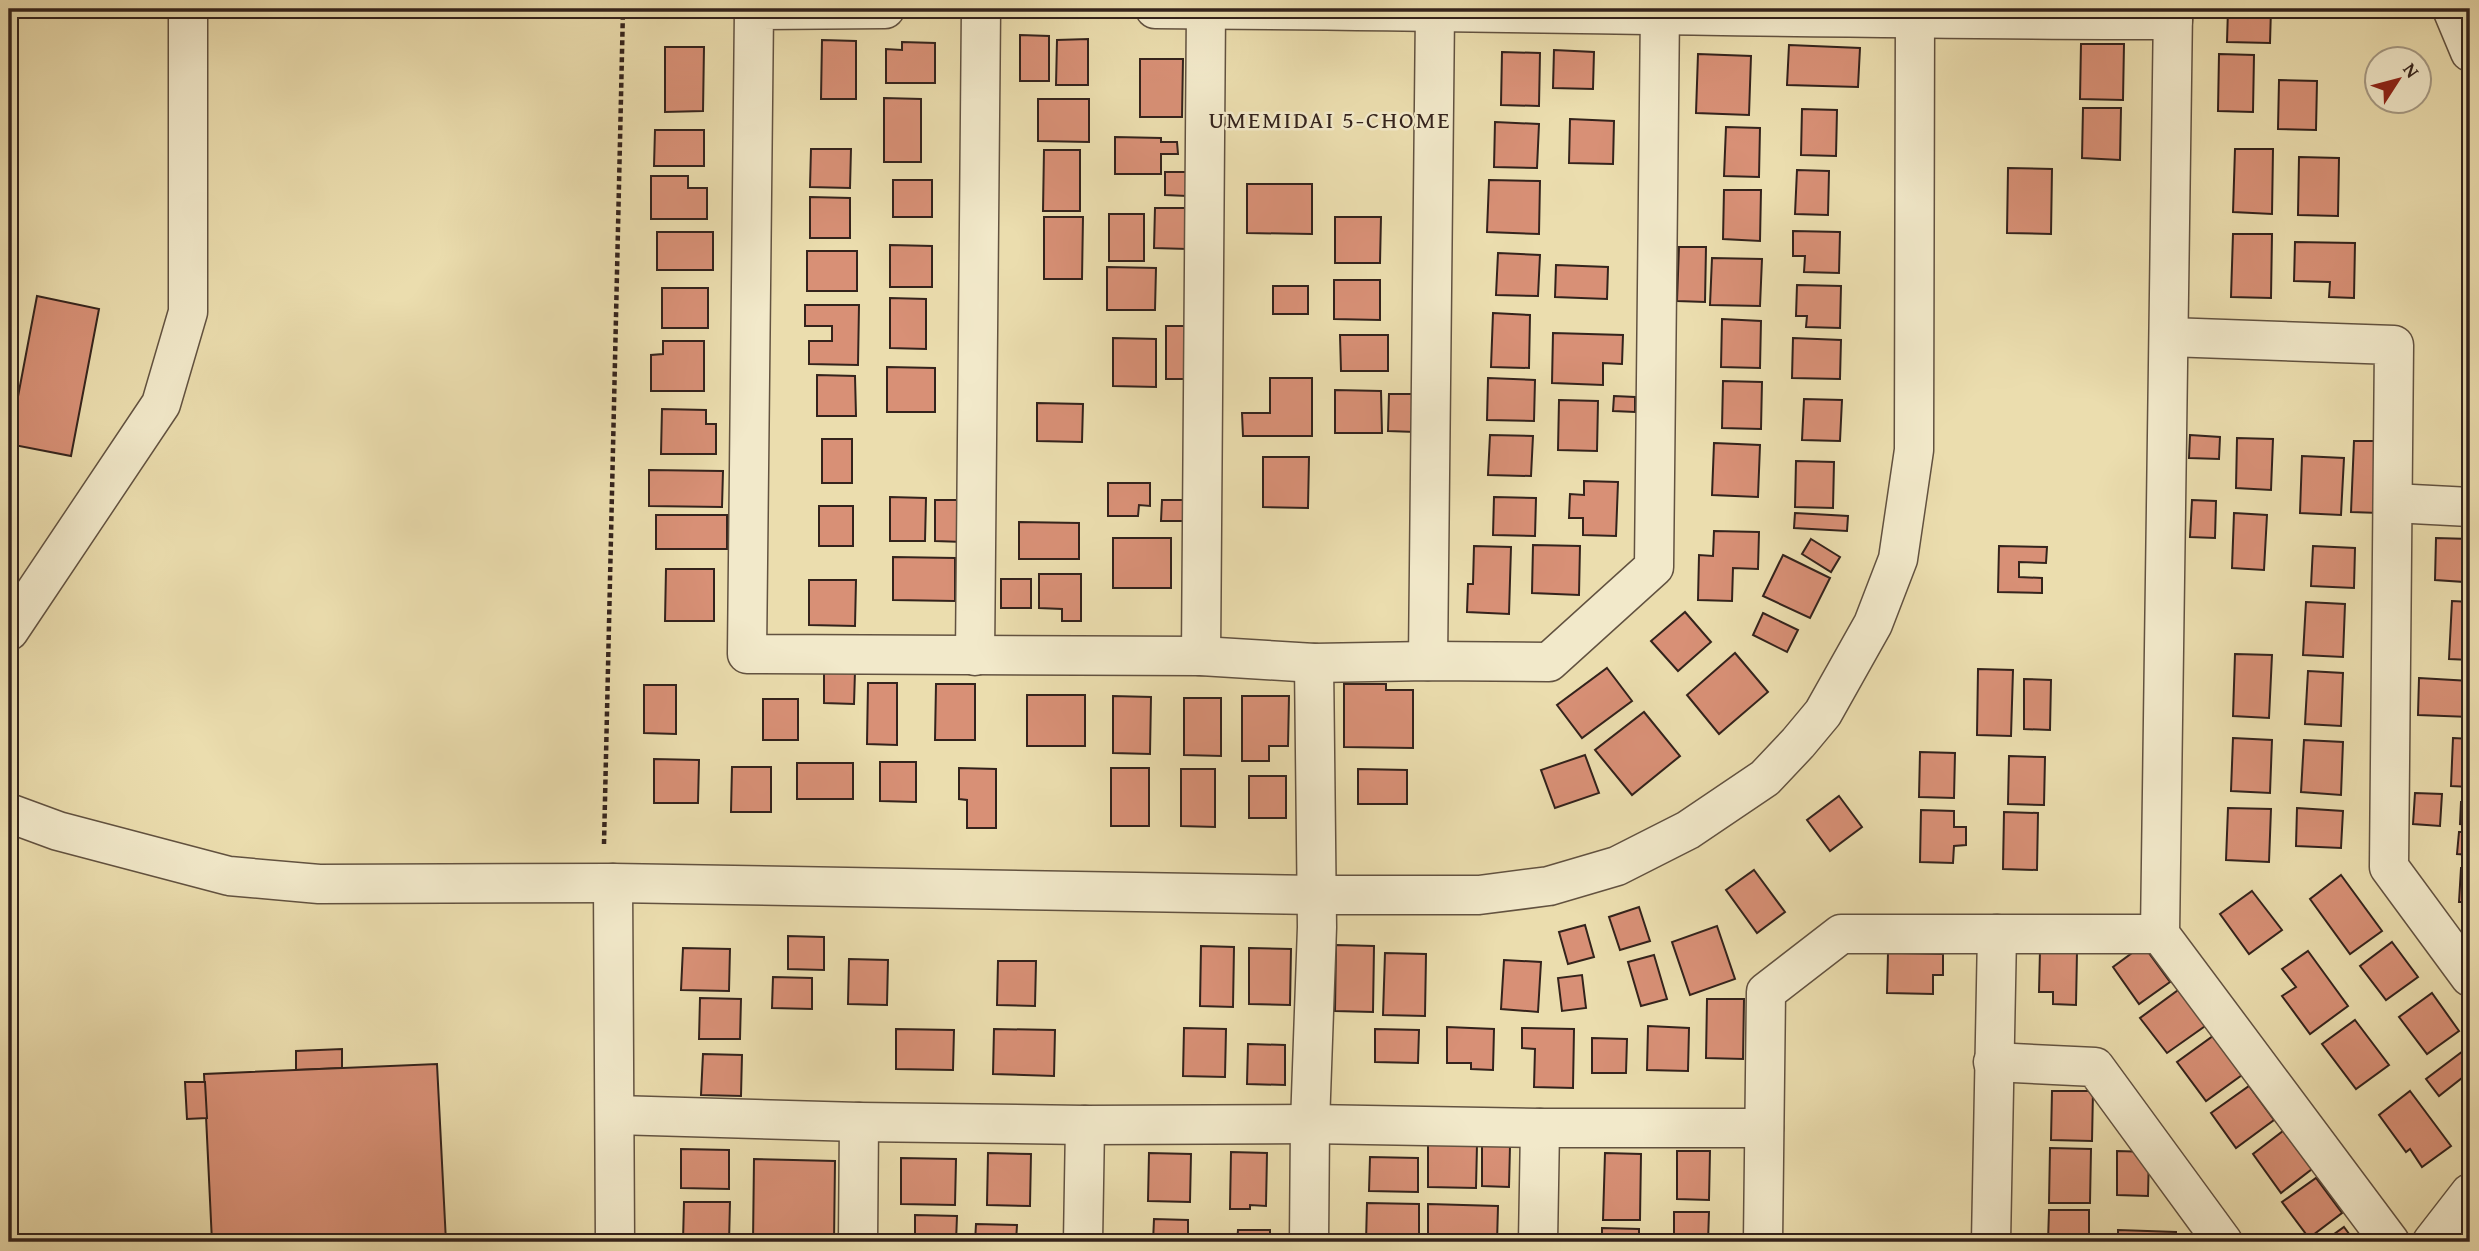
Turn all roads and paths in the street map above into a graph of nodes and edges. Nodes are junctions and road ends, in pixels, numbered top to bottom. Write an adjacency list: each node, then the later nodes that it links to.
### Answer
1 (188, 9): 16 (street)
2 (623, 9): 22 (path)
3 (885, 9): 17 (street)
4 (981, 9): 17 (street)
5 (1155, 9): 6 (street)
6 (1206, 9): 8 (street); 18 (street)
7 (2452, 9): 12 (street)
8 (1435, 11): 9 (street); 19 (street)
9 (1660, 11): 10 (street); 19 (street)
10 (1915, 13): 11 (street); 23 (street)
11 (2173, 14): 13 (street)
12 (2470, 52)
13 (2169, 337): 14 (street); 25 (street)
14 (2393, 503): 15 (street); 26 (street)
15 (2470, 507)
16 (9, 631)
17 (975, 656): 18 (street)
18 (1201, 656): 20 (street)
19 (1429, 661): 20 (street)
20 (1314, 663): 23 (street)
21 (9, 813): 22 (street)
22 (613, 883): 23 (street); 28 (street)
23 (1317, 895): 30 (street)
24 (1997, 934): 25 (street); 27 (street); 33 (street)
25 (2160, 934): 43 (street)
26 (2470, 977)
27 (1993, 1062): 41 (street); 42 (street)
28 (615, 1115): 29 (street); 35 (street)
29 (859, 1122): 31 (street); 36 (street)
30 (1310, 1124): 31 (street); 32 (street); 38 (street)
31 (1085, 1125): 37 (street)
32 (1540, 1128): 33 (street); 39 (street)
33 (1764, 1128): 40 (street)
34 (2470, 1193): 44 (street)
35 (615, 1242)
36 (858, 1242)
37 (1083, 1242)
38 (1309, 1242)
39 (1538, 1242)
40 (1763, 1242)
41 (1991, 1242)
42 (2223, 1242)
43 (2390, 1242)
44 (2432, 1242)

